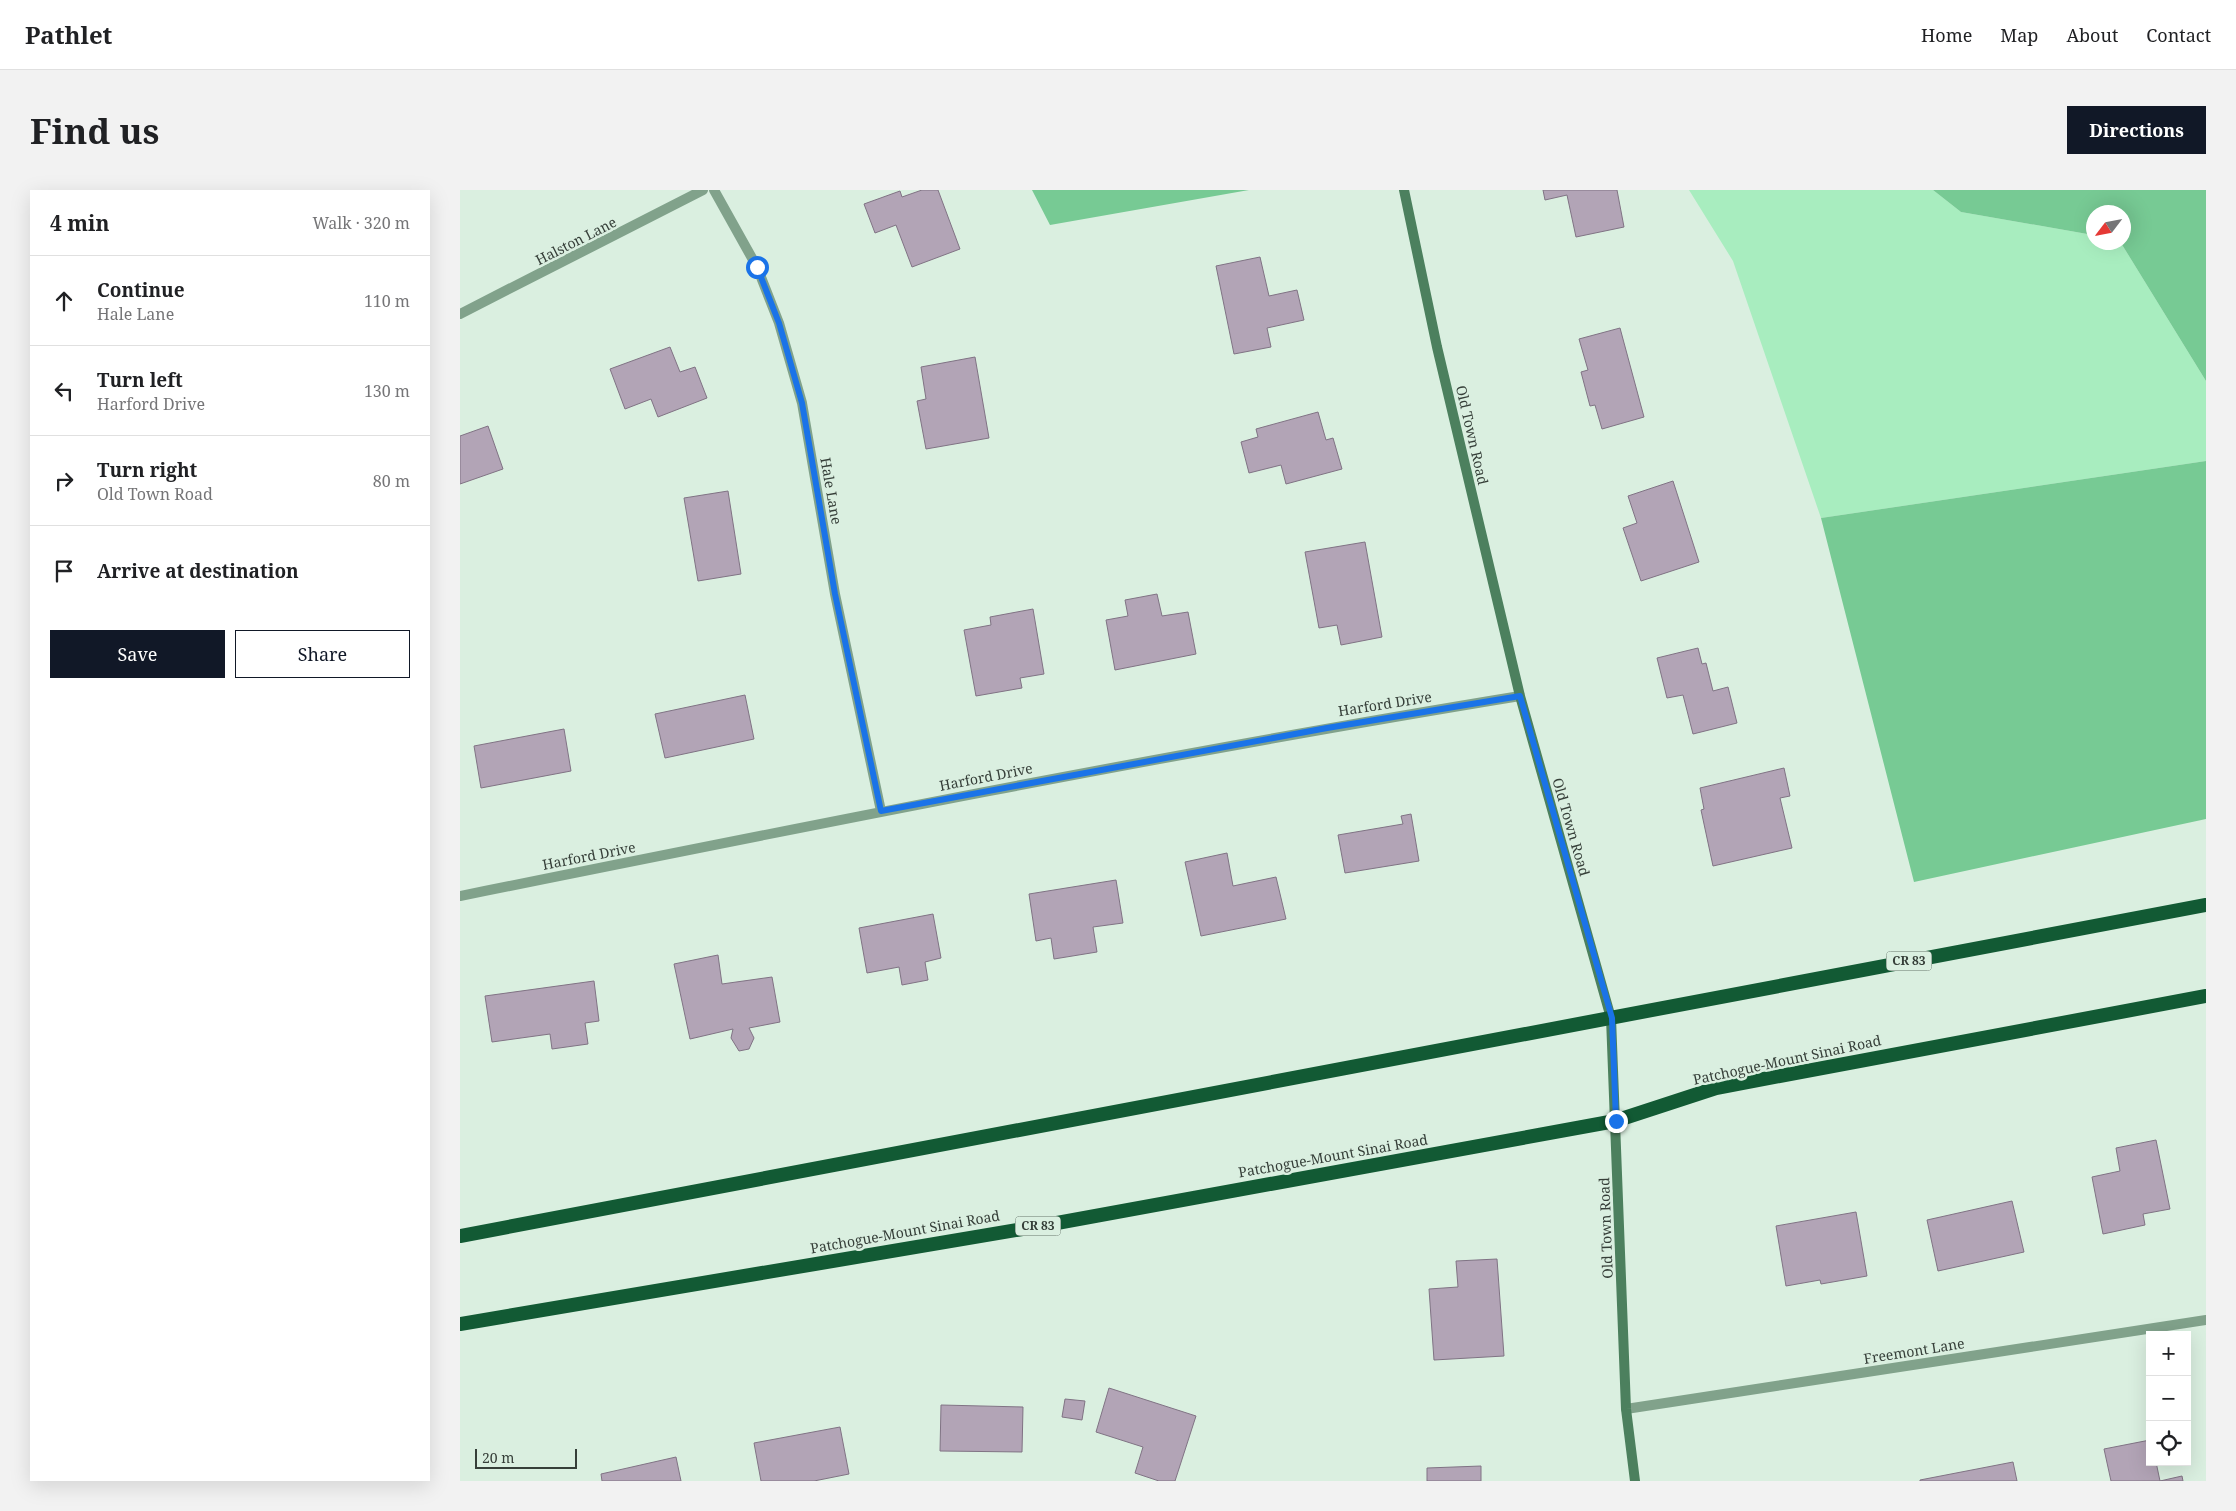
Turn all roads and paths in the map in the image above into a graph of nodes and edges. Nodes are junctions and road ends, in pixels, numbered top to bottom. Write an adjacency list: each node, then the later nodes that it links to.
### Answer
1 (703, 190): 4 (street, Halston Lane)
2 (714, 190): 6 (street, Hale Lane)
3 (1404, 190): 5 (main road, Old Town Road)
4 (460, 314)
5 (1520, 696): 6 (street, Harford Drive); 10 (main road, Old Town Road)
6 (881, 811): 7 (street, Harford Drive)
7 (460, 896)
8 (2206, 905): 10 (highway, CR 83)
9 (2206, 996): 11 (highway, Patchogue-Mount Sinai Road / CR 83)
10 (1612, 1018): 11 (main road, Old Town Road); 12 (highway, CR 83)
11 (1616, 1121): 14 (highway, Patchogue-Mount Sinai Road / CR 83); 15 (main road, Old Town Road)
12 (460, 1236)
13 (2206, 1320): 15 (street, Freemont Lane)
14 (460, 1324)
15 (1626, 1409): 16 (main road, Old Town Road)
16 (1635, 1481)

